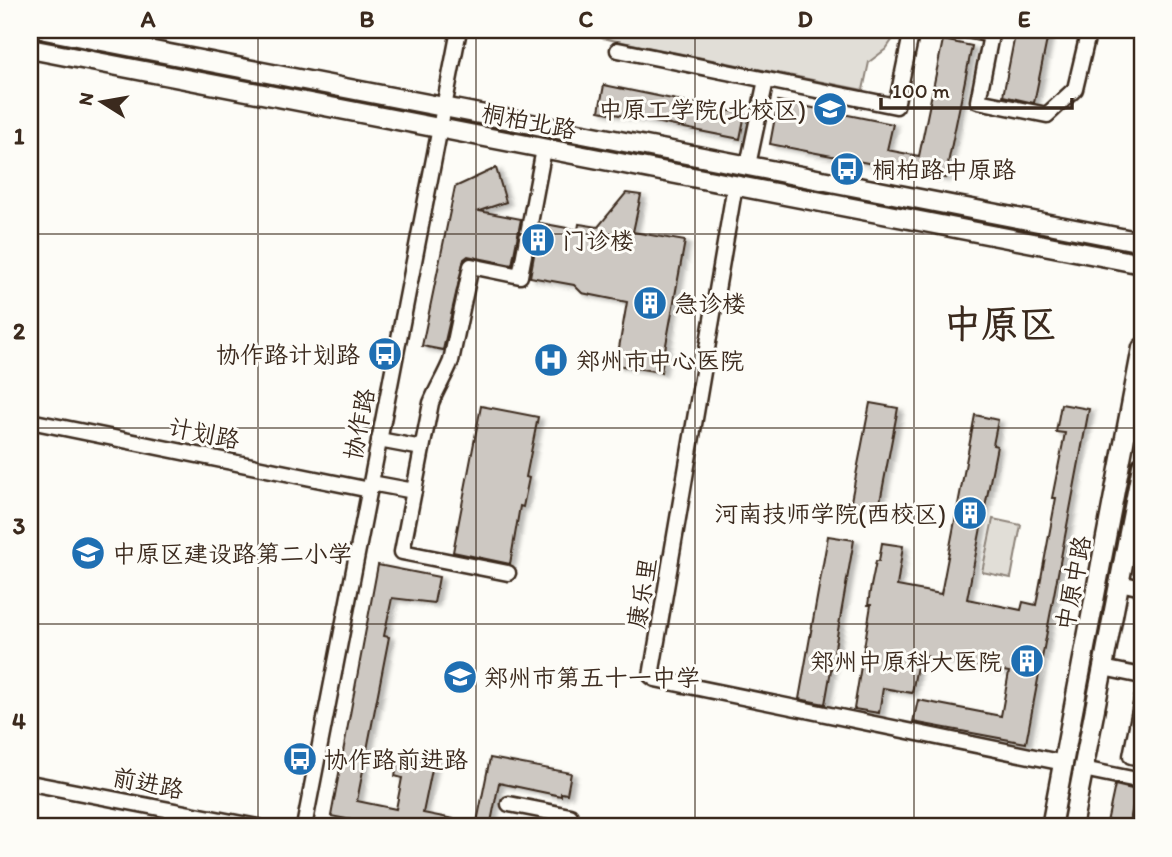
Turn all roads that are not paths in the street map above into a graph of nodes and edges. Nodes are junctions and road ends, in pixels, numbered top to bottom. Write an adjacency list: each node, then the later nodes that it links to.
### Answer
1 (46, 30): 10 (main road, 桐柏北路)
2 (459, 30): 10 (street, 协作路)
3 (912, 30): 9 (street)
4 (967, 30): 6 (street)
5 (1089, 30): 6 (street)
6 (992, 32)
7 (30, 49): 11 (main road, 桐柏北路)
8 (618, 50): 9 (street)
9 (766, 80): 13 (street)
10 (444, 107): 11 (street, 协作路); 13 (main road, 桐柏北路)
11 (440, 128): 12 (main road, 桐柏北路); 19 (street, 协作路)
12 (544, 149): 14 (main road, 桐柏北路); 20 (street)
13 (748, 165): 15 (main road, 桐柏北路)
14 (735, 185): 16 (main road, 桐柏北路); 31 (street, 康乐里)
15 (1142, 242)
16 (1142, 264)
17 (1142, 348): 31 (main road, 中原中路)
18 (30, 421): 22 (street, 计划路)
19 (379, 440): 20 (street); 22 (street, 协作路)
20 (422, 448): 23 (street)
21 (1142, 466): 25 (main road, 中原中路)
22 (370, 486): 23 (street, 计划路); 37 (street, 协作路)
23 (414, 491): 24 (street)
24 (508, 573)
25 (1120, 583): 26 (street); 27 (main road, 中原中路)
26 (1142, 588)
27 (1103, 668): 28 (street); 32 (main road, 中原中路)
28 (1142, 676)
29 (1142, 700): 30 (street)
30 (1142, 758)
31 (1064, 763): 39 (main road, 中原中路)
32 (1083, 769): 33 (street); 40 (main road, 中原中路)
33 (1142, 781)
34 (30, 783): 36 (street, 前进路)
35 (509, 804): 38 (street)
36 (258, 827)
37 (304, 827)
38 (568, 827)
39 (1051, 827)
40 (1072, 827)

